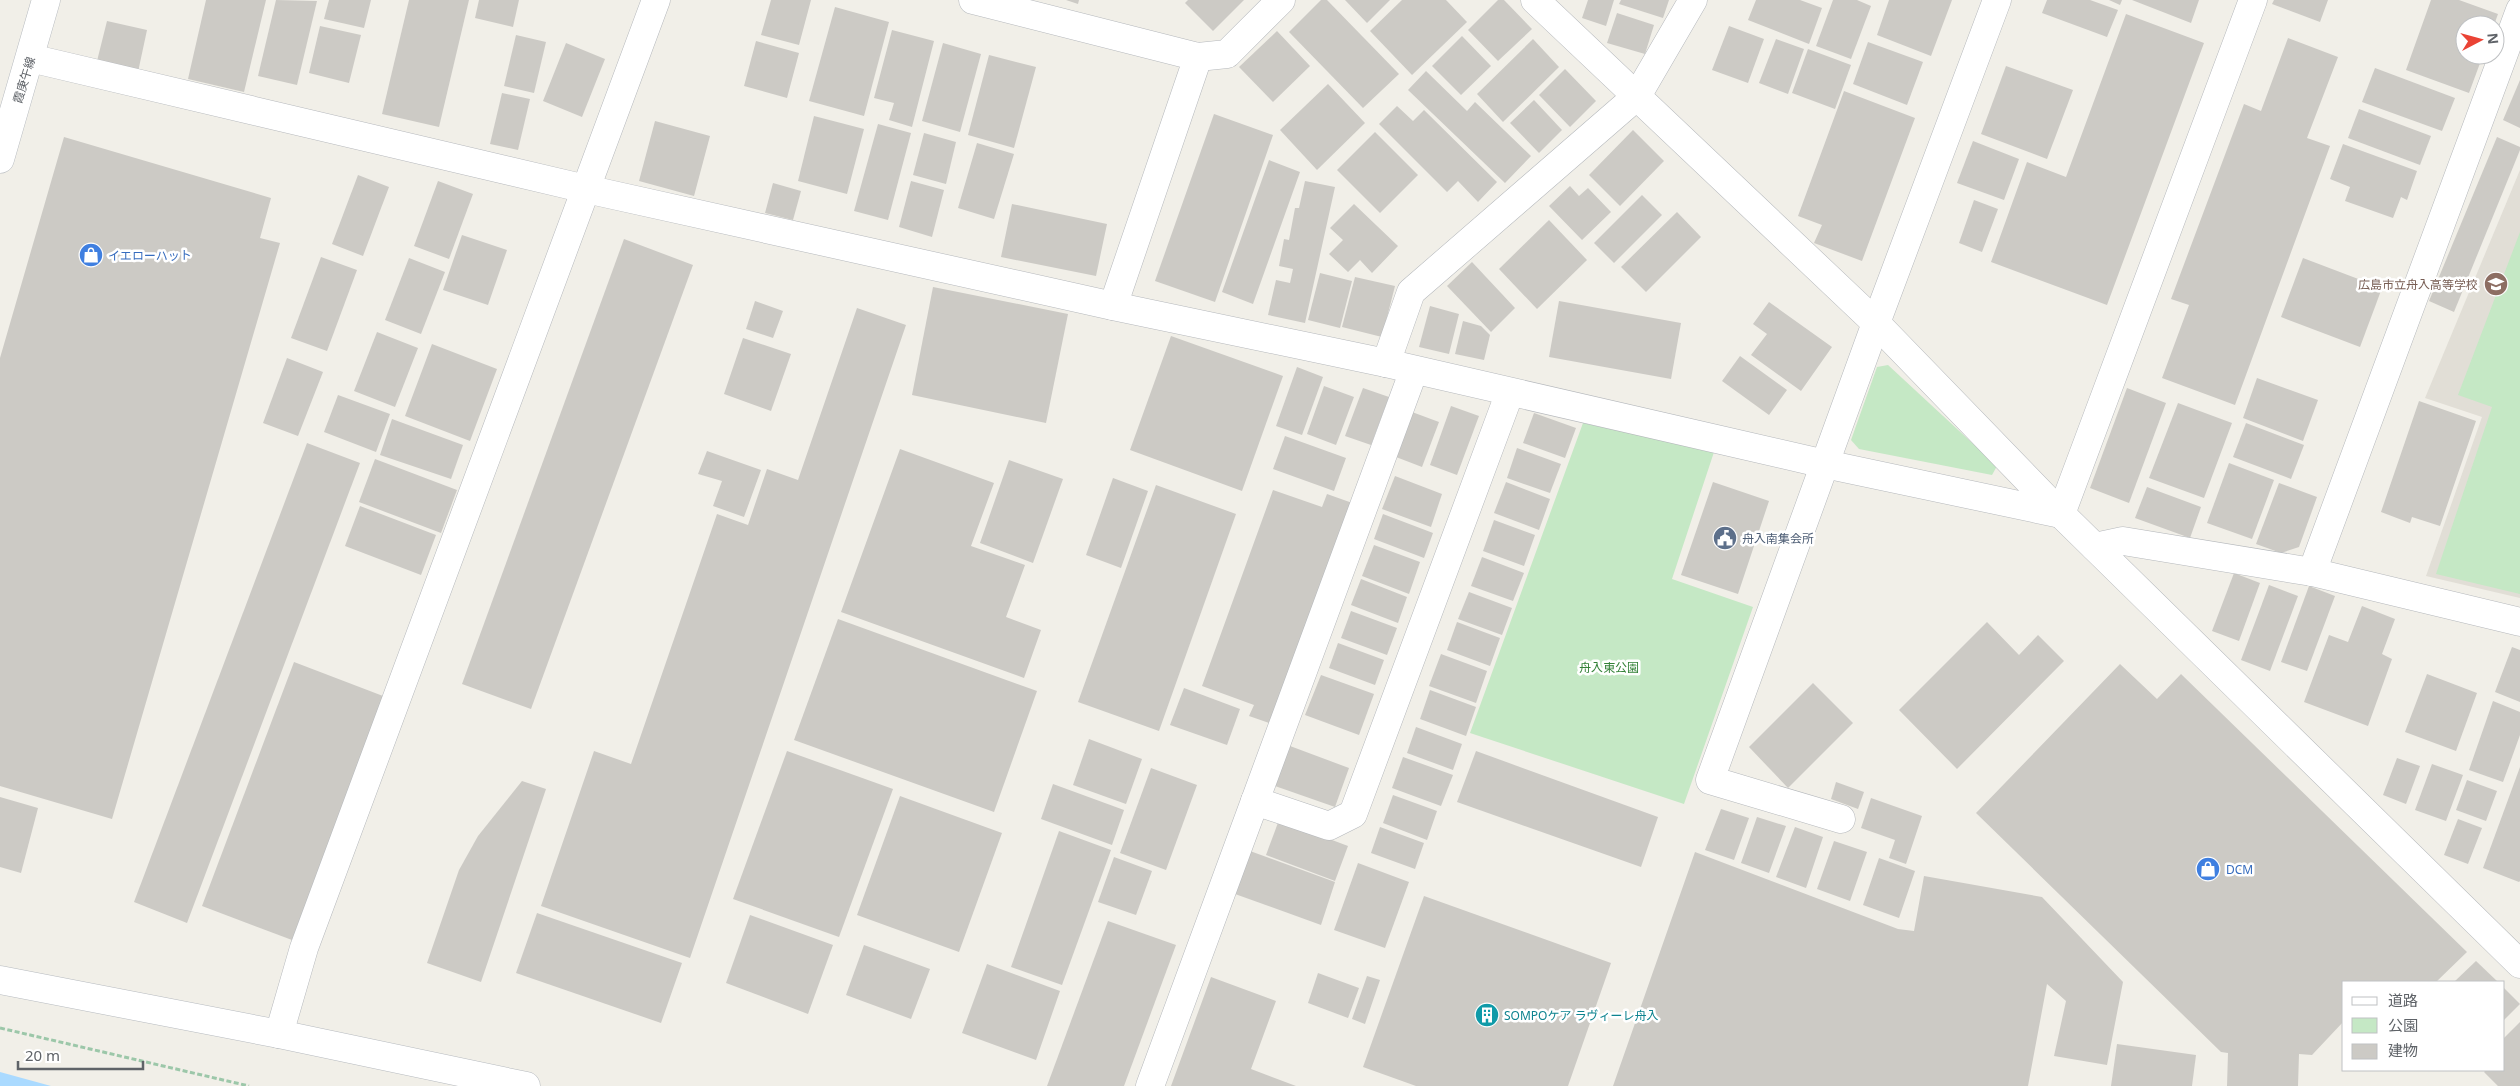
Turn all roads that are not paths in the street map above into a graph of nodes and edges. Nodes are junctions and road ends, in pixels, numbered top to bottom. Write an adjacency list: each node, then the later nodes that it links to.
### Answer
1 (46, 0): 11 (street, 霞庚午線)
2 (656, 0): 14 (street)
3 (973, 0): 10 (street)
4 (1281, 0): 10 (street)
5 (1536, 0): 12 (street)
6 (1693, 0): 12 (street)
7 (1998, 0): 16 (street)
8 (2253, 0): 21 (street)
9 (2520, 10): 23 (street)
10 (1198, 57): 15 (street)
11 (30, 58): 13 (street, 霞庚午線); 14 (street)
12 (1637, 96): 16 (street); 17 (street)
13 (0, 159)
14 (586, 189): 15 (street); 29 (street)
15 (1112, 306): 17 (street)
16 (1876, 323): 20 (street); 21 (street)
17 (1386, 363): 18 (street)
18 (1414, 370): 19 (street); 25 (street)
19 (1510, 392): 20 (street); 25 (street)
20 (1824, 464): 21 (street); 26 (street)
21 (2061, 514): 22 (street)
22 (2095, 547): 23 (street); 27 (street)
23 (2312, 572): 24 (street)
24 (2520, 622)
25 (1256, 801): 31 (street)
26 (1841, 820)
27 (2520, 964)
28 (0, 980): 29 (street)
29 (279, 1034): 30 (street)
30 (526, 1086)
31 (1150, 1086)

